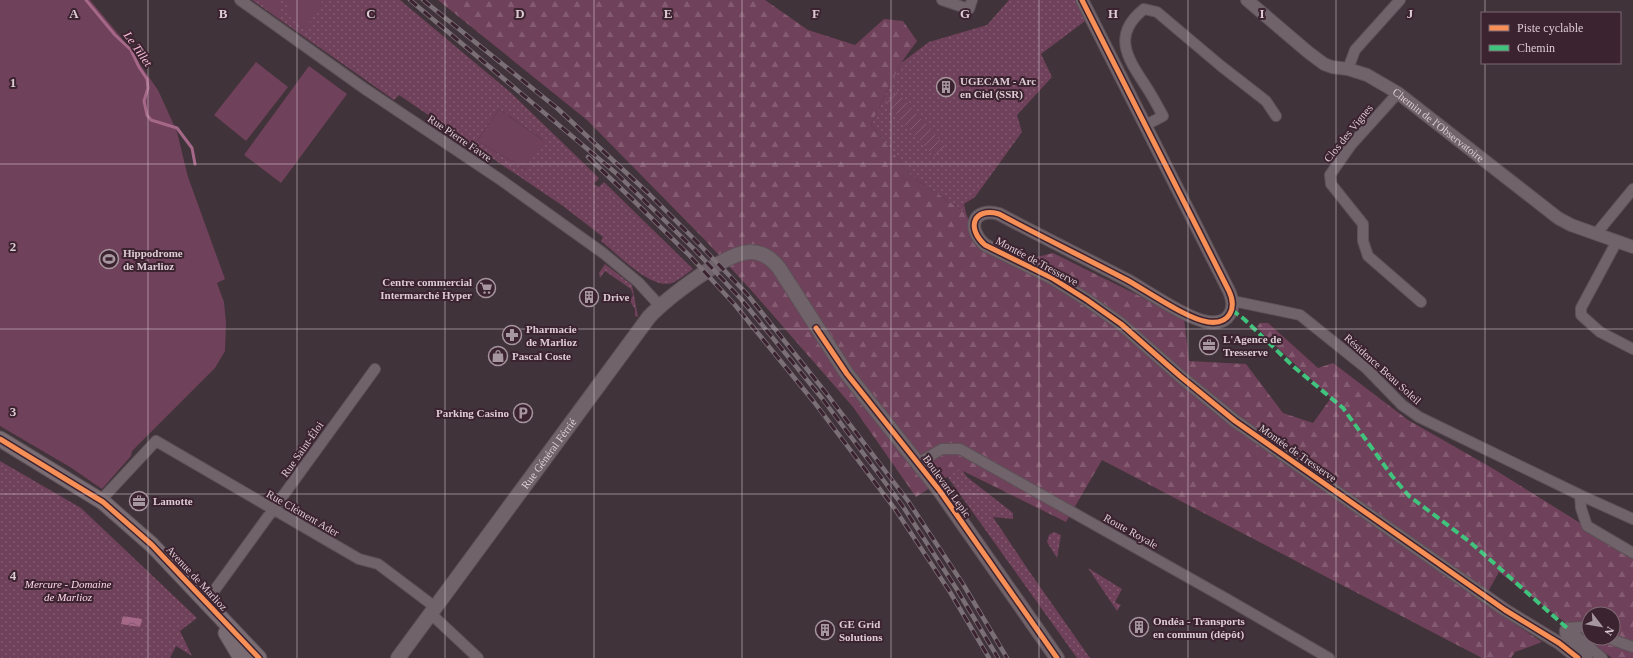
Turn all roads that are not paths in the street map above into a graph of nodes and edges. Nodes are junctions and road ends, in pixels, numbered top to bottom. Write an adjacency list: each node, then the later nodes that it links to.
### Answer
1 (240, 0): 18 (street, Rue Pierre Favre)
2 (942, 0): 3 (street)
3 (972, 0)
4 (1082, 0): 10 (street)
5 (1247, 0): 7 (street, Chemin de l'Observatoire)
6 (1400, 0): 7 (street)
7 (1348, 69): 8 (street, Chemin de l'Observatoire)
8 (1398, 93): 12 (street, Chemin de l'Observatoire); 17 (street, Clos des Vignes)
9 (1276, 116): 10 (street)
10 (1146, 125): 16 (street)
11 (1633, 189): 12 (street)
12 (1596, 234): 13 (street, Chemin de l'Observatoire)
13 (1616, 241): 14 (street, Chemin de l'Observatoire); 19 (street)
14 (1633, 247)
15 (716, 266): 18 (main road, Rue Général Férrié); 22 (main road, Boulevard Lepic)
16 (1233, 301): 24 (street, Résidence Beau Soleil); 42 (street, Montée de Tresserve)
17 (1421, 302)
18 (660, 306): 31 (main road, Rue Général Férrié)
19 (1633, 349)
20 (375, 369): 26 (street, Rue Saint-Éloi)
21 (0, 439): 23 (main road, Avenue de Marlioz)
22 (918, 462): 40 (main road, Boulevard Lepic); 41 (street, Route Royale)
23 (72, 482): 25 (main road, Avenue de Marlioz); 27 (main road, Avenue de Marlioz)
24 (1580, 495): 28 (street, Résidence Beau Soleil); 29 (street)
25 (101, 500): 26 (street, Rue Clément Ader); 27 (main road, Avenue de Marlioz)
26 (273, 510): 30 (street, Rue Saint-Éloi); 31 (street, Rue Clément Ader)
27 (118, 515): 30 (main road, Avenue de Marlioz)
28 (1633, 519)
29 (1633, 552)
30 (210, 607): 36 (main road, Avenue de Marlioz); 37 (main road, Avenue de Marlioz)
31 (433, 610): 38 (main road, Rue Général Férrié); 39 (street, Rue Clément Ader)
32 (1581, 627): 33 (street)
33 (1567, 628): 43 (street); 44 (street)
34 (1621, 643): 35 (street)
35 (1633, 647)
36 (241, 658)
37 (258, 658)
38 (398, 658)
39 (478, 658)
40 (1057, 658)
41 (1329, 658)
42 (1578, 658)
43 (1587, 658)
44 (1602, 658)

